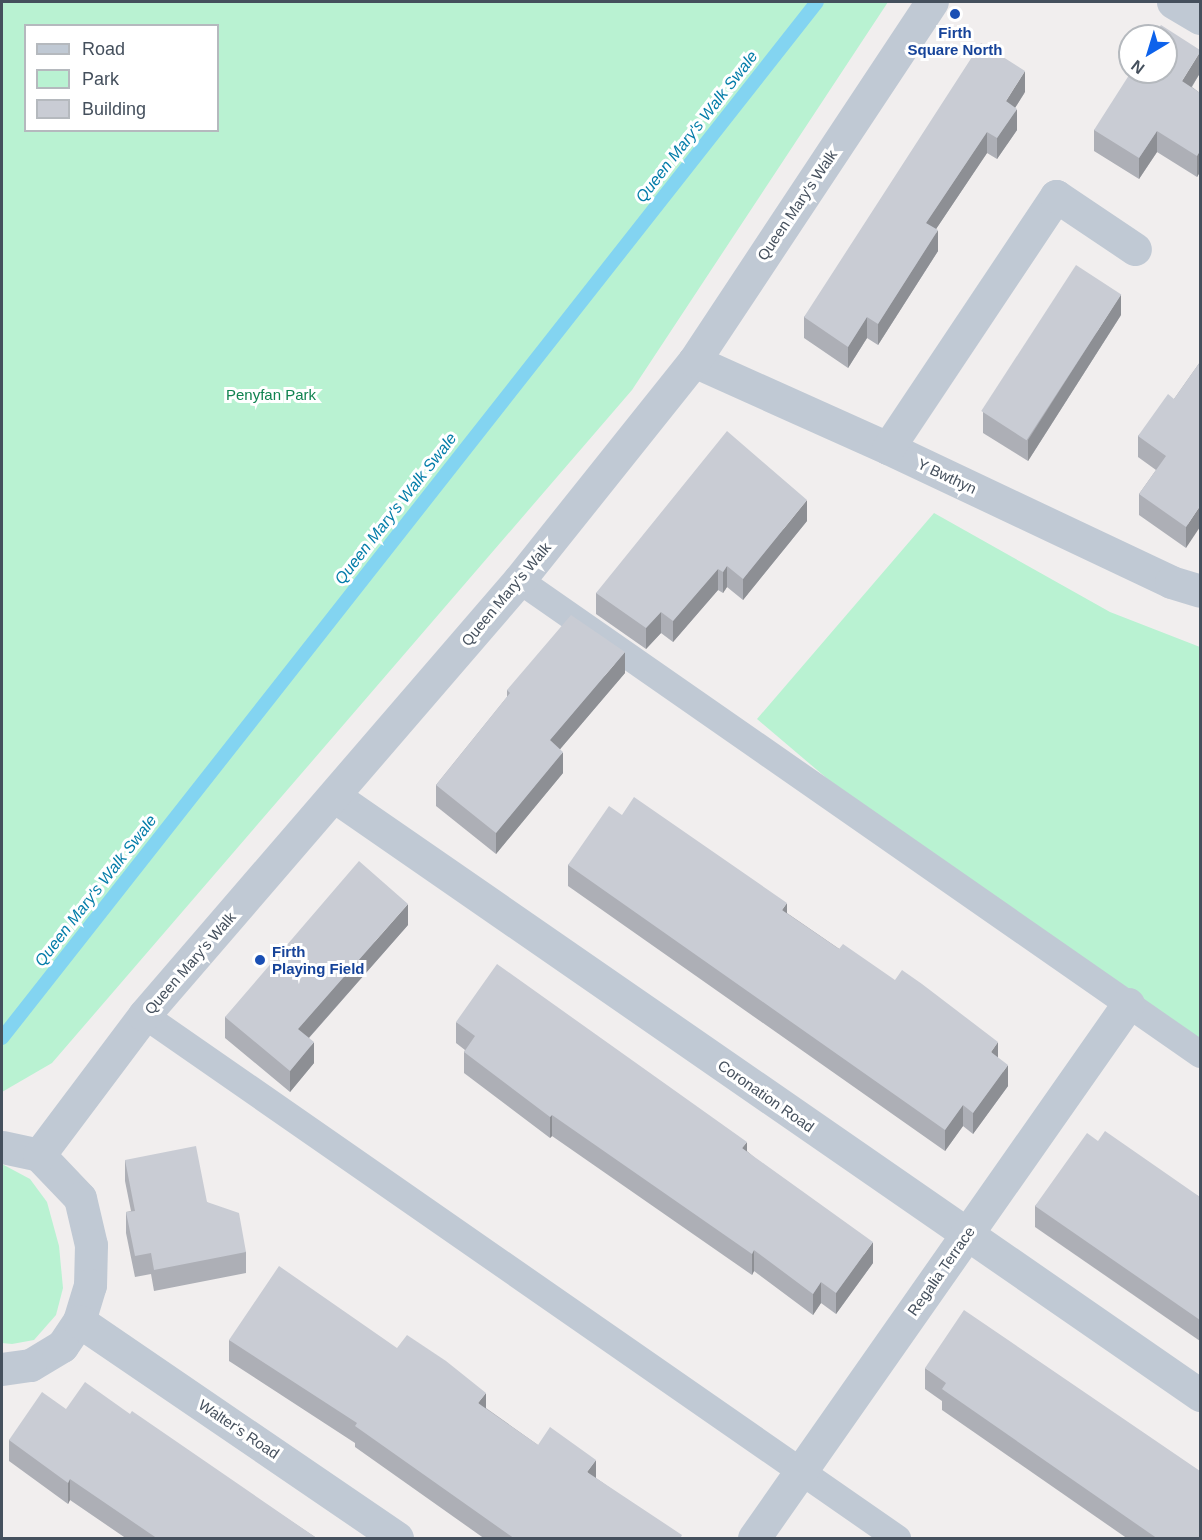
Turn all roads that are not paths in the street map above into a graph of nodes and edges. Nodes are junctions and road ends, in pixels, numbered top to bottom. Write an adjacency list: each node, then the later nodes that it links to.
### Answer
1 (932, 2): 5 (street, Queen Mary's Walk)
2 (1173, 2): 3 (street)
3 (1200, 18)
4 (1135, 249): 6 (street)
5 (694, 361): 6 (street, Y Bwthyn); 7 (street, Queen Mary's Walk)
6 (888, 448): 8 (street, Y Bwthyn)
7 (519, 580): 9 (street, Queen Mary's Walk); 10 (lane)
8 (1200, 591)
9 (334, 796): 11 (street, Queen Mary's Walk); 15 (street, Coronation Road)
10 (1128, 1004): 12 (lane); 15 (street, Regalia Terrace)
11 (144, 1015): 14 (street, Queen Mary's Walk); 19 (lane)
12 (1200, 1054)
13 (2, 1147): 14 (street)
14 (39, 1155): 16 (street)
15 (966, 1235): 18 (street, Coronation Road); 19 (street, Regalia Terrace)
16 (79, 1321): 17 (street); 20 (street, Walter's Road)
17 (2, 1369)
18 (1200, 1395)
19 (800, 1473): 21 (street, Regalia Terrace); 22 (lane)
20 (398, 1539)
21 (754, 1539)
22 (897, 1539)

